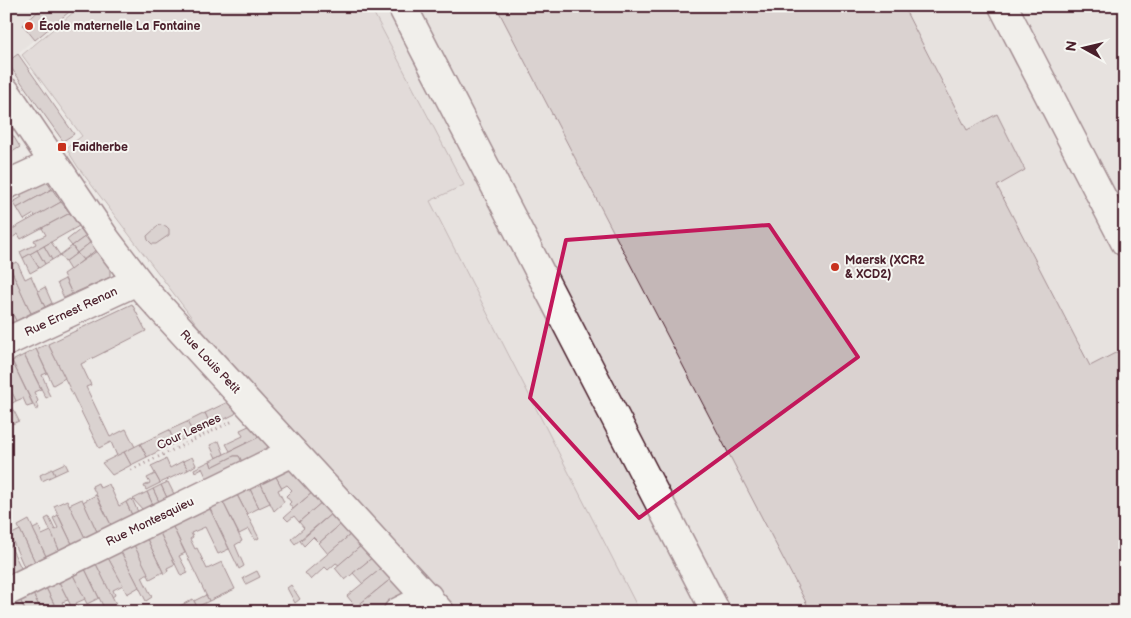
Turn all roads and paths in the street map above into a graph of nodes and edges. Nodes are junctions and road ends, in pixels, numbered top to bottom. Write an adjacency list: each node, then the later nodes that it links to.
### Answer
1 (402, 6): 15 (street)
2 (1003, 6): 6 (street)
3 (6, 92): 4 (street, Rue Louis Petit)
4 (54, 163): 5 (street); 7 (street, Rue Louis Petit)
5 (6, 185)
6 (1125, 242)
7 (136, 281): 8 (street, Rue Ernest Renan); 9 (street, Rue Louis Petit)
8 (6, 342)
9 (253, 408): 10 (street, Rue Louis Petit); 11 (path, Cour Lesnes)
10 (293, 452): 12 (street, Rue Montesquieu); 13 (street, Rue Louis Petit)
11 (131, 470)
12 (6, 592)
13 (434, 605): 14 (street)
14 (398, 612)
15 (716, 612)

